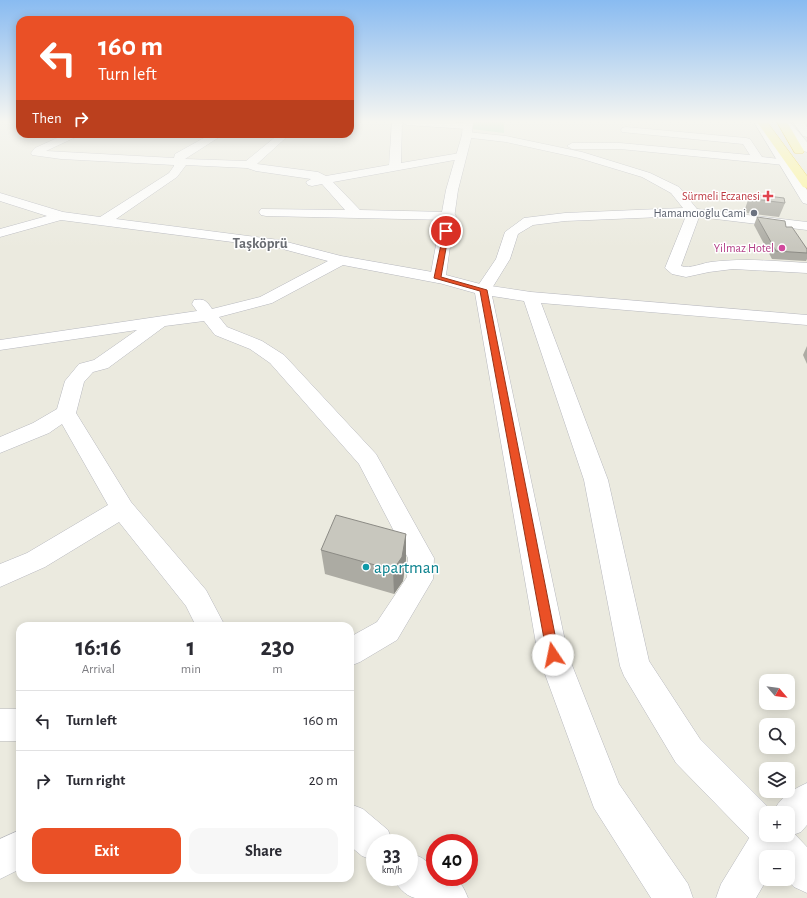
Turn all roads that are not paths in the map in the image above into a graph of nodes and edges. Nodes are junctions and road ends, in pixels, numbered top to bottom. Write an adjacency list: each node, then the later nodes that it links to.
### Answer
1 (179, 164): 11 (street)
2 (223, 164): 8 (street)
3 (409, 164): 9 (street)
4 (458, 164): 21 (street)
5 (611, 164): 18 (street)
6 (785, 164): 16 (street)
7 (792, 164): 14 (highway)
8 (249, 165): 12 (street)
9 (395, 166): 12 (street)
10 (150, 174): 11 (street)
11 (179, 175): 22 (street)
12 (325, 180): 13 (street); 19 (street)
13 (265, 181)
14 (807, 184)
15 (0, 197): 20 (street)
16 (807, 200)
17 (266, 212): 19 (street)
18 (694, 213): 23 (street); 26 (street); 28 (street)
19 (356, 214): 21 (street)
20 (60, 216): 22 (street); 24 (street)
21 (449, 216): 27 (street)
22 (102, 222): 25 (street)
23 (807, 226)
24 (0, 233)
25 (341, 260): 27 (street); 30 (street)
26 (807, 268)
27 (438, 278): 28 (street)
28 (484, 290): 29 (street); 55 (street)
29 (531, 297): 31 (street); 45 (street)
30 (203, 308): 32 (street); 40 (street)
31 (807, 320)
32 (163, 321): 34 (street); 34 (street)
33 (0, 345): 34 (street)
34 (81, 351): 35 (street)
35 (66, 414): 36 (street); 37 (street)
36 (0, 446)
37 (122, 508): 38 (street); 39 (street)
38 (0, 576)
39 (209, 622)
40 (354, 650)
41 (0, 725): 42 (street)
42 (16, 725)
43 (807, 801): 44 (street)
44 (795, 812)
45 (759, 818)
46 (354, 825): 47 (street)
47 (366, 835)
48 (767, 842): 56 (street)
49 (782, 842): 52 (street)
50 (16, 850): 51 (street)
51 (0, 860)
52 (807, 874)
53 (418, 879): 54 (street)
54 (449, 898)
55 (674, 898)
56 (735, 898)

